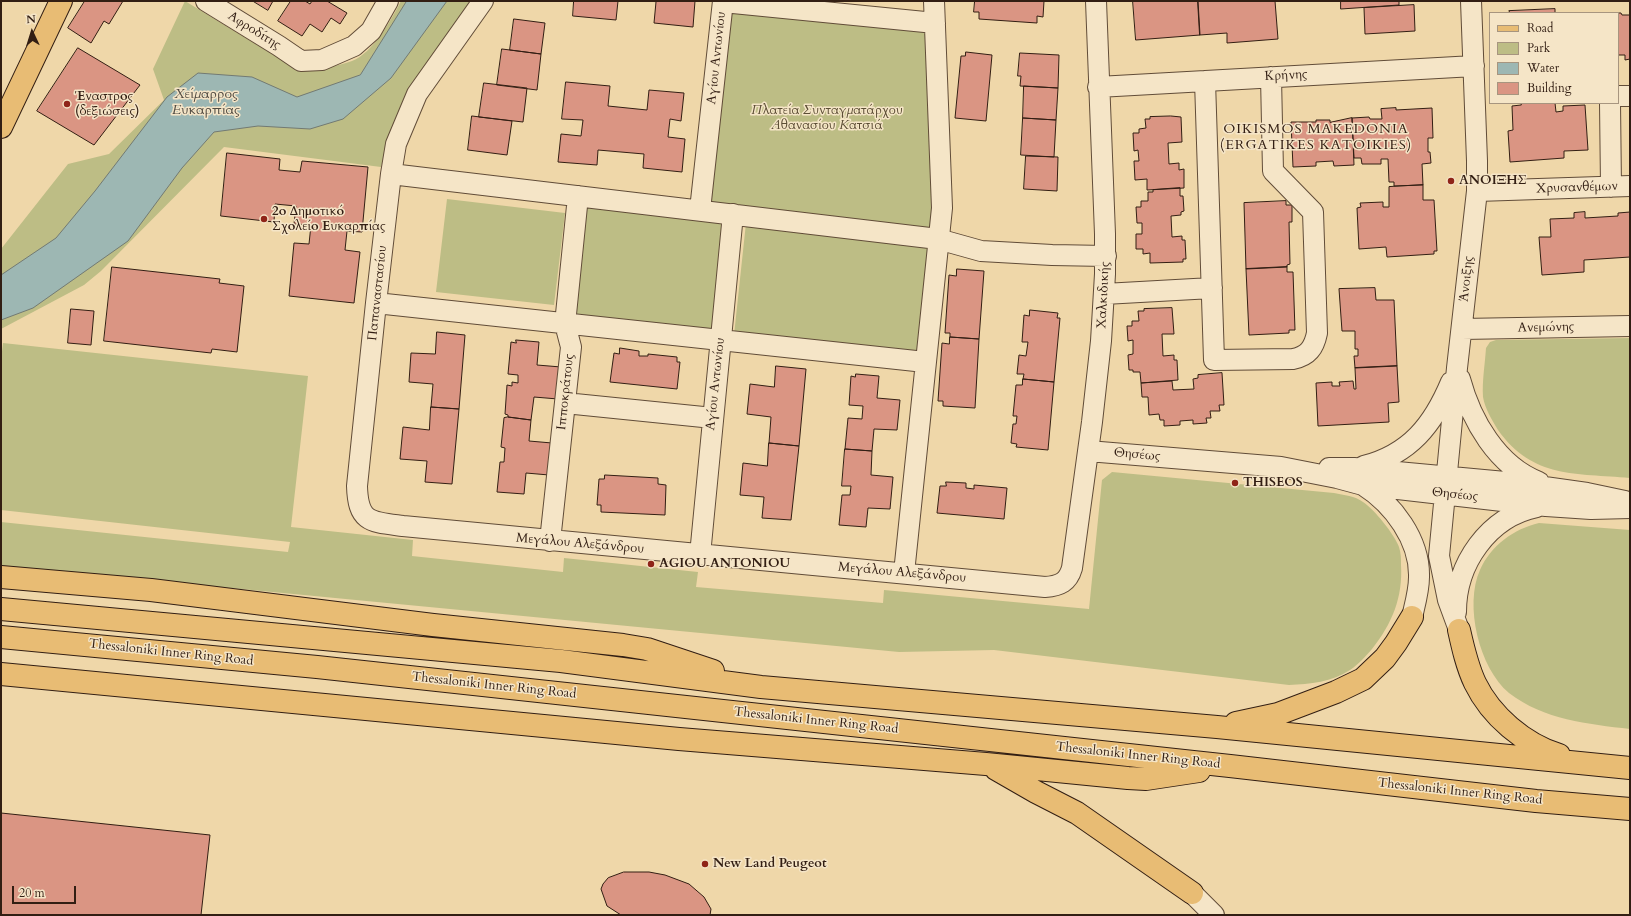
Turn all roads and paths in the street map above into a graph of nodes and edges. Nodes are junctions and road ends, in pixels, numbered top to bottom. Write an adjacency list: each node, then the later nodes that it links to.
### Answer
1 (61, 1): 17 (main road)
2 (206, 1): 3 (street, Αφροδίτης)
3 (388, 1)
4 (483, 1): 18 (street, Παπαναστασίου)
5 (934, 1): 9 (street)
6 (1096, 1): 13 (street, Χαλκιδικής)
7 (1471, 1): 10 (street, Άνοιξης)
8 (723, 2): 9 (street); 22 (street, Αγίου Αντωνίου)
9 (935, 23): 24 (street)
10 (1474, 66): 11 (street, Κρήνης); 20 (street, Άνοιξης)
11 (1271, 76): 12 (street, Κρήνης); 26 (street)
12 (1205, 81): 13 (street, Κρήνης); 26 (street)
13 (1098, 87): 25 (street, Χαλκιδικής)
14 (1619, 96): 15 (street)
15 (1630, 96)
16 (1610, 104): 19 (street)
17 (1, 127)
18 (391, 174): 21 (street); 28 (street, Παπαναστασίου)
19 (1621, 186): 20 (street, Χρυσανθέμων)
20 (1477, 191): 31 (street, Άνοιξης)
21 (578, 196): 22 (street); 29 (street, Ιπποκράτους)
22 (700, 210): 23 (street)
23 (733, 214): 24 (street); 32 (street, Αγίου Αντωνίου)
24 (938, 239): 25 (street); 33 (street)
25 (1106, 256): 27 (street, Χαλκιδικής)
26 (1212, 288): 27 (street)
27 (1104, 294): 37 (street, Χαλκιδικής)
28 (376, 303): 29 (street); 44 (street, Παπαναστασίου)
29 (565, 324): 32 (street); 35 (street, Ιπποκράτους)
30 (1630, 326): 31 (street, Ανεμώνης)
31 (1462, 330): 34 (street, Άνοιξης)
32 (720, 340): 33 (street); 36 (street, Αγίου Αντωνίου)
33 (925, 362): 48 (street)
34 (1457, 368): 38 (street); 39 (street, Άνοιξης); 40 (street)
35 (565, 402): 36 (street); 45 (street, Ιπποκράτους)
36 (713, 418): 46 (street, Αγίου Αντωνίου)
37 (1088, 450): 38 (street, Θησέως); 50 (street, Χαλκιδικής)
38 (1358, 476): 39 (street, Θησέως); 52 (street)
39 (1446, 485): 40 (street, Θησέως); 42 (street, Θησέως); 47 (street, Άνοιξης)
40 (1556, 488): 41 (street, Θησέως)
41 (1630, 503)
42 (1546, 506): 43 (street, Θησέως); 53 (street)
43 (1630, 508)
44 (362, 514): 45 (street, Μεγάλου Αλεξάνδρου)
45 (550, 541): 46 (street, Μεγάλου Αλεξάνδρου)
46 (700, 555): 48 (street, Μεγάλου Αλεξάνδρου)
47 (1439, 556): 52 (street, Άνοιξης); 53 (street, Άνοιξης)
48 (904, 573): 50 (street, Μεγάλου Αλεξάνδρου)
49 (1, 577): 56 (main road)
50 (1063, 583)
51 (1, 609): 56 (main road, Thessaloniki Inner Ring Road)
52 (1412, 617): 57 (main road)
53 (1459, 630): 59 (main road)
54 (1, 637): 60 (main road, Thessaloniki Inner Ring Road)
55 (1, 674): 58 (main road)
56 (761, 686): 57 (main road, Thessaloniki Inner Ring Road)
57 (1217, 727): 59 (main road, Thessaloniki Inner Ring Road)
58 (986, 764): 60 (main road); 63 (main road)
59 (1585, 764): 61 (main road, Thessaloniki Inner Ring Road)
60 (1230, 766): 62 (main road, Thessaloniki Inner Ring Road)
61 (1630, 768)
62 (1630, 809)
63 (1192, 893): 64 (street)
64 (1214, 915)

